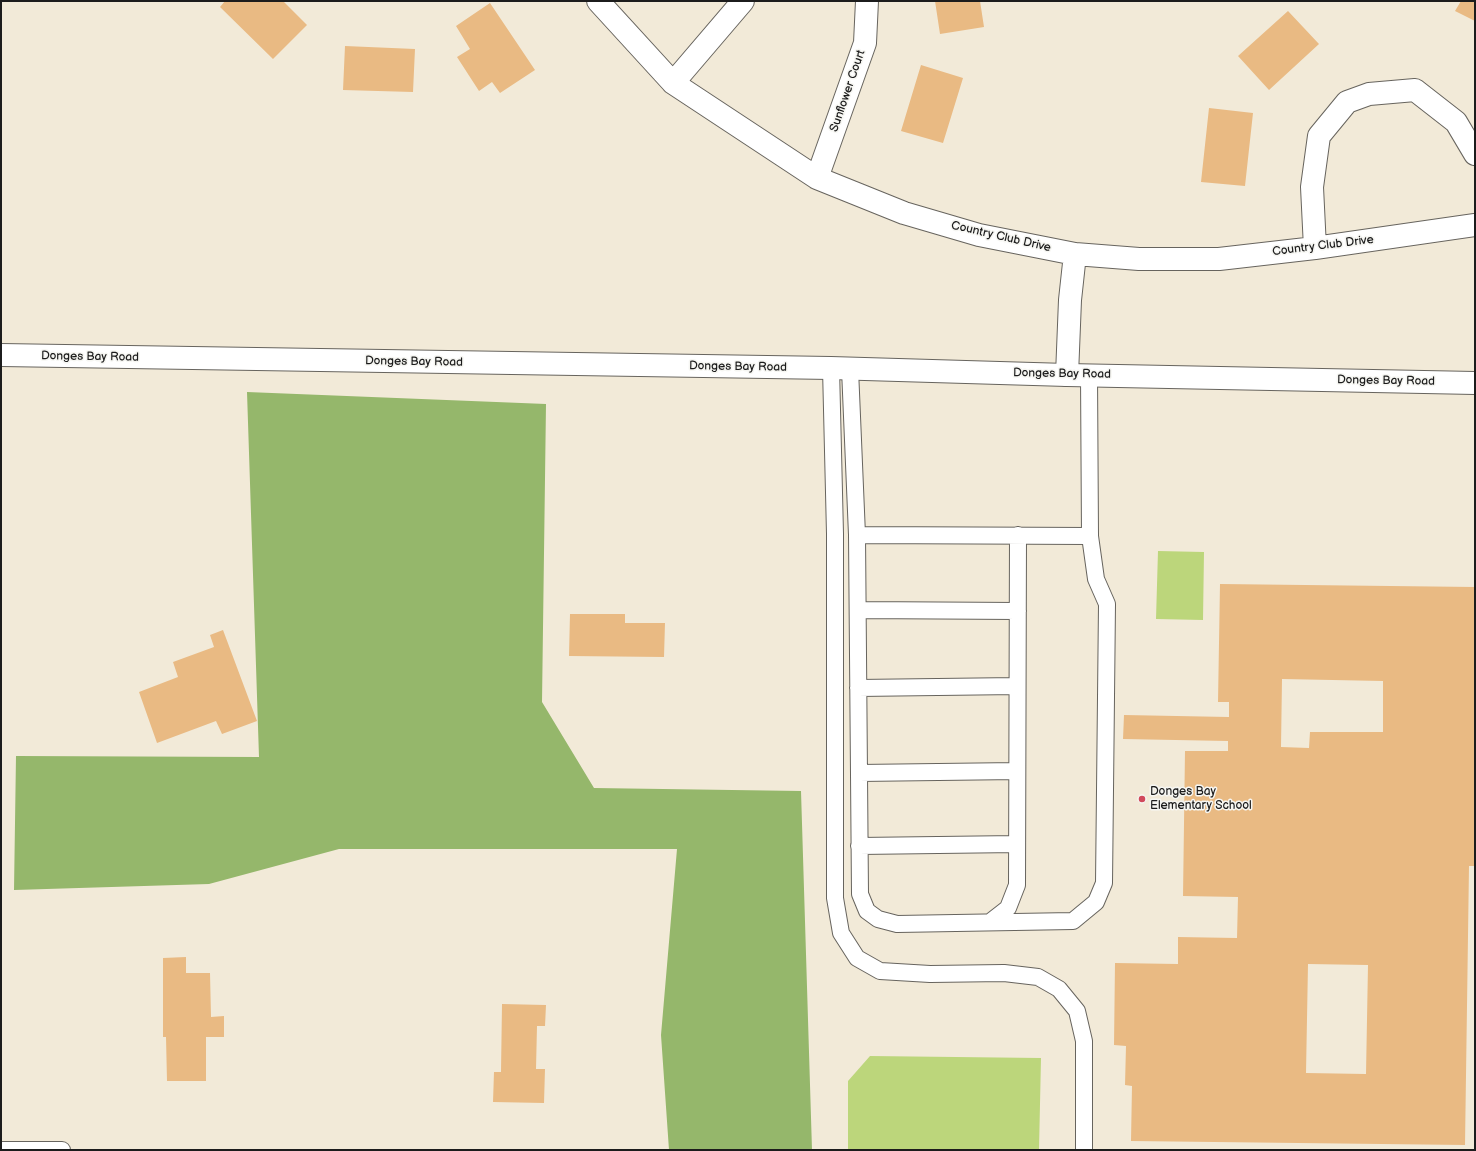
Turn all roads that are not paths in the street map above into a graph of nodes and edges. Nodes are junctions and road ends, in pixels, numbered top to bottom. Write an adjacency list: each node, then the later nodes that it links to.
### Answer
1 (598, 1): 4 (street, Country Club Drive)
2 (743, 1): 4 (street)
3 (867, 1): 6 (street, Sunflower Court)
4 (673, 83): 6 (street, Country Club Drive)
5 (1475, 154): 8 (street)
6 (817, 178): 9 (street, Country Club Drive)
7 (1475, 226): 8 (street, Country Club Drive)
8 (1315, 248): 9 (street, Country Club Drive)
9 (1075, 254): 12 (street)
10 (1, 355): 11 (street, Donges Bay Road)
11 (841, 368): 12 (street, Donges Bay Road); 15 (lane); 29 (lane)
12 (1067, 375): 13 (street, Donges Bay Road)
13 (1089, 375): 14 (street, Donges Bay Road); 17 (lane)
14 (1475, 383)
15 (857, 535): 16 (lane); 18 (lane)
16 (1018, 535): 17 (lane); 19 (lane)
17 (1090, 536): 26 (lane)
18 (858, 610): 19 (lane); 21 (lane)
19 (1018, 611): 20 (lane)
20 (1017, 686): 21 (lane); 22 (lane)
21 (858, 688): 23 (lane)
22 (1017, 771): 23 (lane); 24 (lane)
23 (858, 773): 25 (lane)
24 (1017, 844): 25 (lane); 26 (lane)
25 (859, 846): 26 (lane)
26 (990, 922)
27 (1, 1150): 28 (lane)
28 (62, 1150)
29 (1084, 1150)

